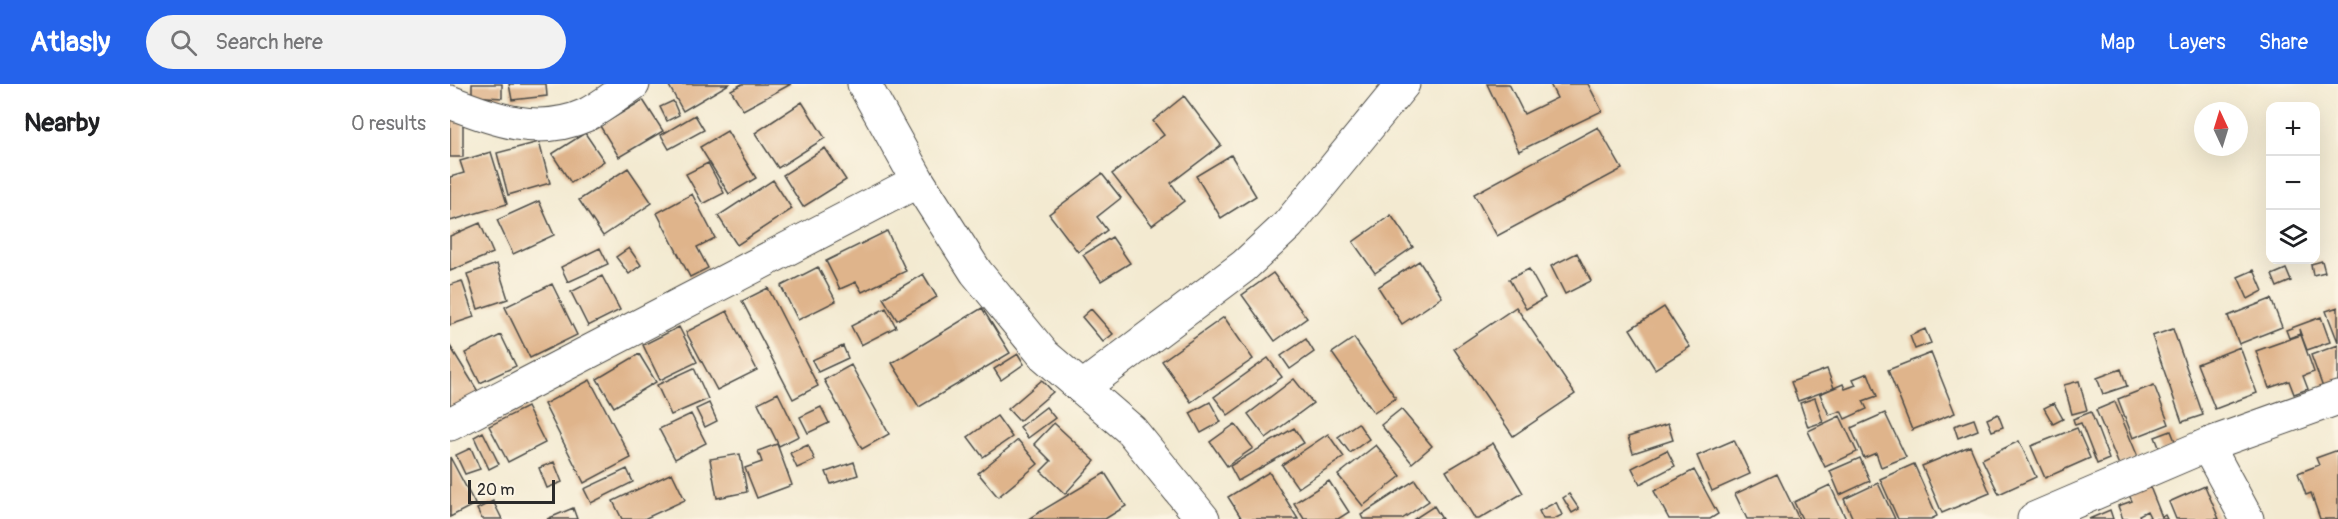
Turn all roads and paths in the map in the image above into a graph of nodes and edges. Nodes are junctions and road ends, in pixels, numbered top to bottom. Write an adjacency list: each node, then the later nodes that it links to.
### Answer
1 (633, 84): 4 (main road)
2 (864, 84): 5 (main road)
3 (1403, 84): 6 (main road)
4 (450, 102)
5 (918, 181): 6 (main road); 8 (main road)
6 (1082, 388): 10 (main road)
7 (2338, 398): 9 (main road)
8 (450, 424)
9 (2207, 445): 11 (main road); 12 (main road)
10 (1194, 517)
11 (2034, 519)
12 (2247, 519)

